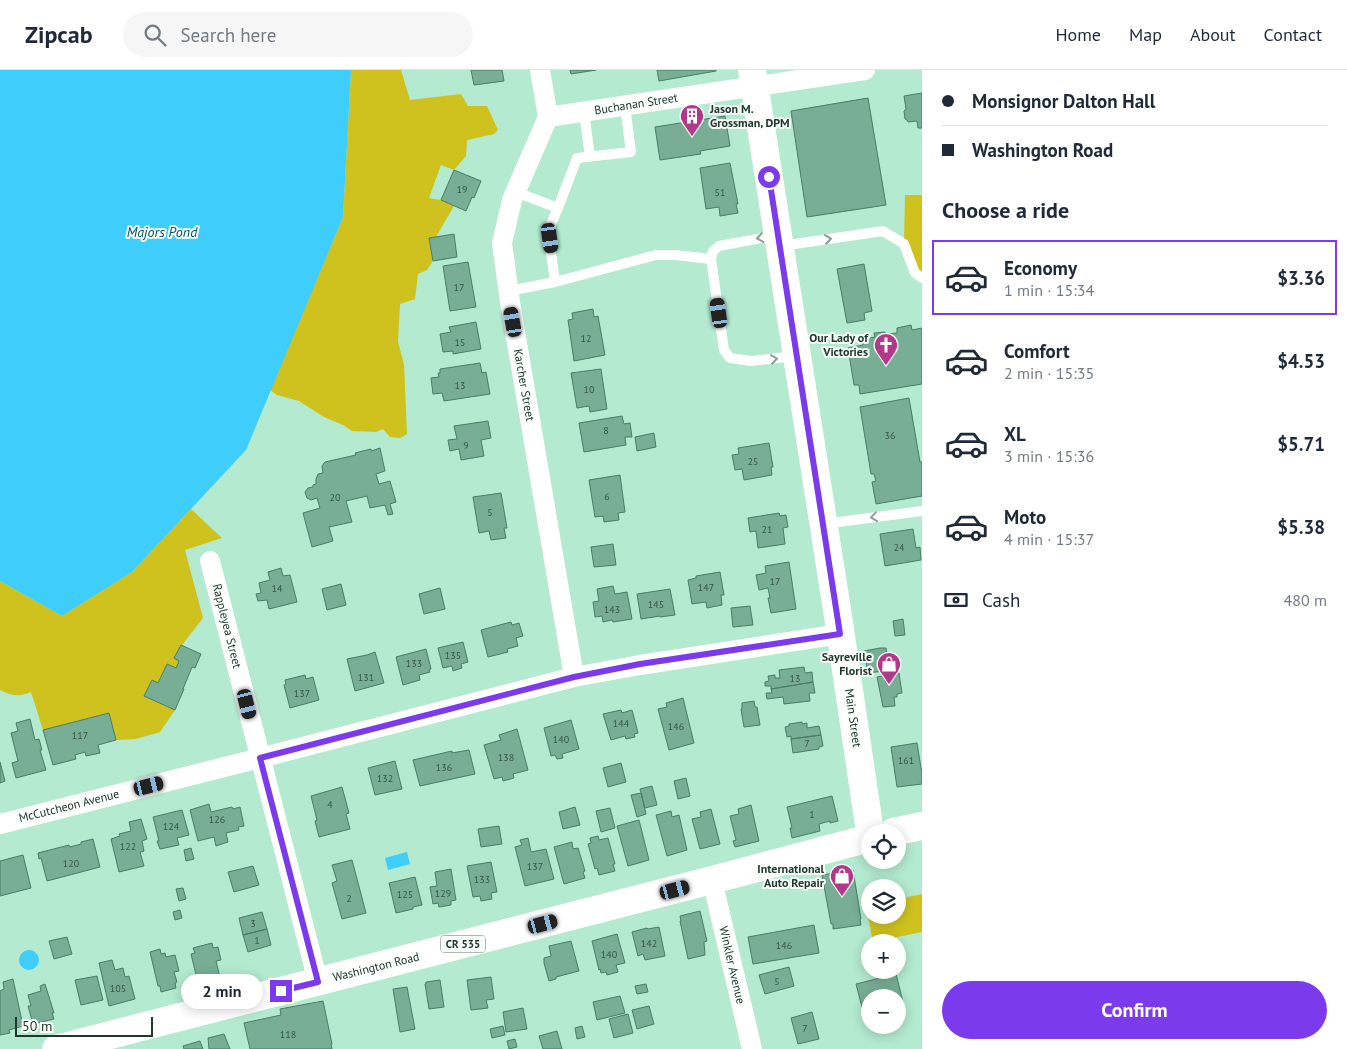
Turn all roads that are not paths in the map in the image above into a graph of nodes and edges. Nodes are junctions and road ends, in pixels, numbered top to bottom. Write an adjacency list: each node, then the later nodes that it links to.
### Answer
1 (540, 70): 6 (street)
2 (865, 70): 3 (street, Buchanan Street)
3 (753, 78): 4 (street, Buchanan Street); 10 (main road, Main Street)
4 (625, 106): 5 (street, Buchanan Street); 7 (lane)
5 (584, 112): 6 (street, Buchanan Street); 7 (lane)
6 (548, 118): 8 (street, Karcher Street)
7 (590, 157): 9 (lane)
8 (516, 192): 9 (lane); 14 (street, Karcher Street)
9 (558, 208): 13 (lane)
10 (779, 241): 11 (lane, one-way to 11); 12 (lane, one-way to 12); 15 (main road, Main Street)
11 (711, 259): 13 (lane); 15 (lane, one-way to 15)
12 (922, 278)
13 (556, 282): 14 (lane)
14 (508, 291): 20 (street, Karcher Street)
15 (797, 356): 17 (main road, Main Street)
16 (922, 511): 17 (lane, one-way to 17)
17 (824, 524): 19 (main road, Main Street)
18 (210, 561): 21 (street, Rappleyea Street)
19 (840, 634): 20 (street, McCutcheon Avenue); 23 (main road, Main Street)
20 (574, 677): 21 (street, McCutcheon Avenue)
21 (260, 758): 22 (street, McCutcheon Avenue); 28 (street, Rappleyea Street)
22 (0, 824)
23 (869, 824)
24 (922, 826): 25 (main road)
25 (906, 829)
26 (861, 840): 27 (main road, Washington Road / CR 535)
27 (712, 880): 28 (main road, Washington Road / CR 535); 30 (street, Winkler Avenue)
28 (318, 982): 29 (main road, Washington Road / CR 535)
29 (56, 1049)
30 (752, 1049)

